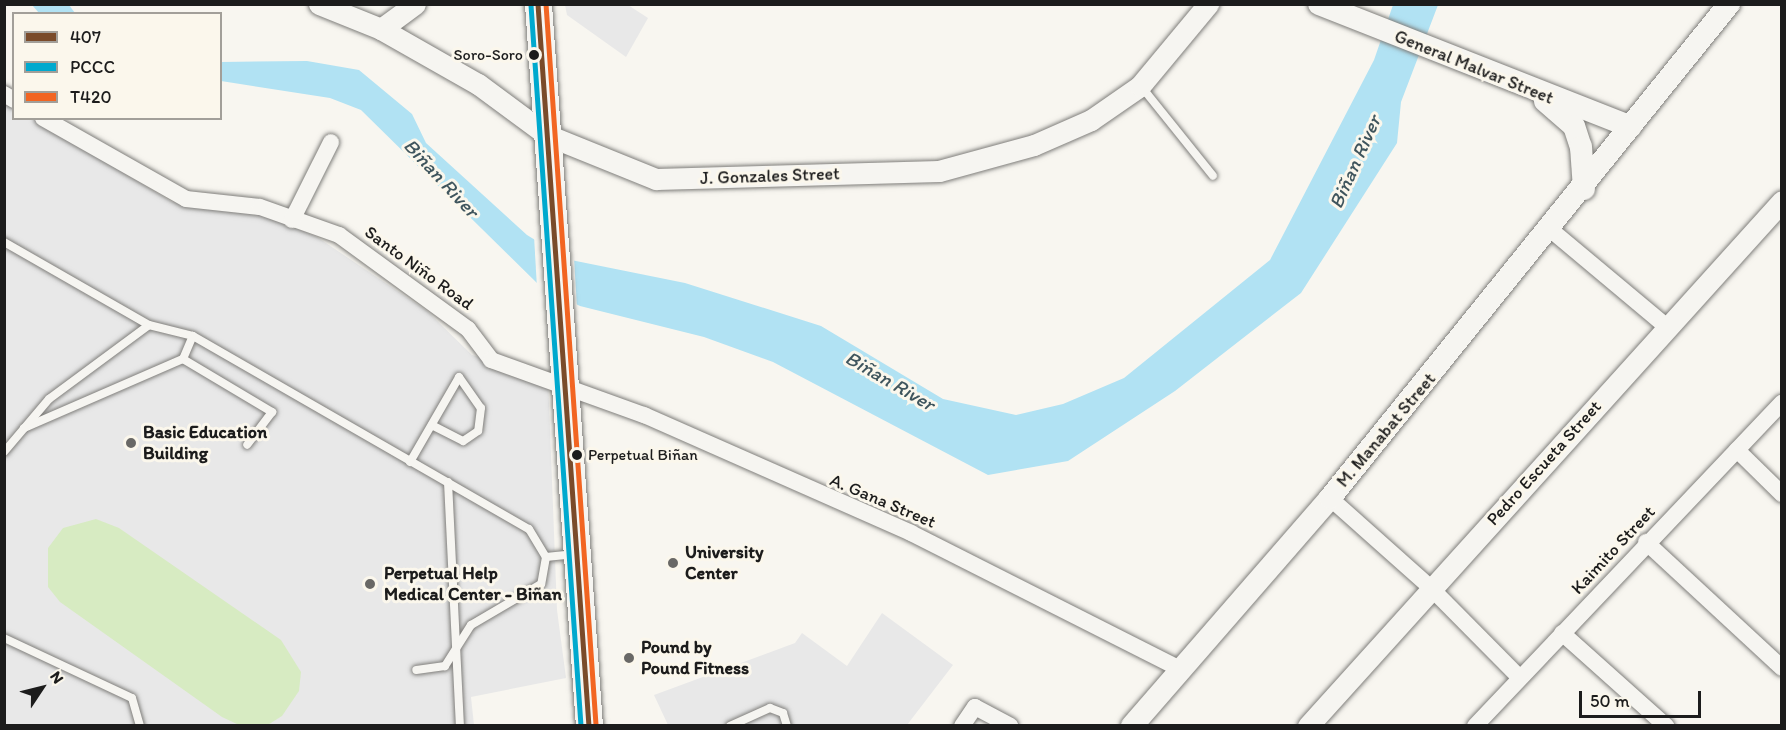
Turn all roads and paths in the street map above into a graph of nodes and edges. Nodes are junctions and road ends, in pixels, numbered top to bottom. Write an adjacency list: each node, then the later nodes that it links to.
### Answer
1 (319, 4): 7 (street, J. Gonzales Street)
2 (415, 4): 7 (street)
3 (538, 4): 12 (highway)
4 (1208, 4): 8 (street, J. Gonzales Street)
5 (1319, 4): 9 (main road, General Malvar Street)
6 (1729, 4): 11 (main road, M. Manabat Street)
7 (381, 29): 12 (street, J. Gonzales Street)
8 (1140, 86): 12 (street, J. Gonzales Street); 14 (lane)
9 (1537, 94): 11 (main road, General Malvar Street); 15 (main road)
10 (47, 120): 17 (street, Santo Niño Road)
11 (1631, 127): 15 (main road, M. Manabat Street)
12 (547, 135): 24 (highway)
13 (331, 142): 17 (street)
14 (1213, 176)
15 (1584, 189): 18 (main road, M. Manabat Street)
16 (1782, 201): 21 (street, Pedro Escueta Street)
17 (292, 220): 24 (street, Santo Niño Road)
18 (1551, 230): 21 (street); 34 (main road, M. Manabat Street)
19 (4, 242): 20 (lane)
20 (149, 325): 22 (lane); 27 (lane)
21 (1666, 327): 38 (street, Pedro Escueta Street)
22 (193, 336): 23 (lane); 31 (lane)
23 (183, 359): 27 (lane); 28 (lane)
24 (564, 382): 36 (highway); 43 (street, A. Gana Street)
25 (1782, 403): 29 (street, Kaimito Street)
26 (432, 425): 26 (lane); 31 (lane)
27 (24, 428): 30 (lane)
28 (247, 445)
29 (1737, 450): 33 (street); 35 (street, Kaimito Street)
30 (4, 452)
31 (410, 462): 32 (lane)
32 (448, 482): 37 (lane); 41 (lane)
33 (1782, 494)
34 (1330, 498): 38 (street); 43 (main road, M. Manabat Street)
35 (1646, 542): 39 (street, Kaimito Street); 42 (street)
36 (576, 554): 37 (lane); 49 (highway)
37 (546, 557): 41 (lane)
38 (1431, 588): 45 (street); 55 (street, Pedro Escueta Street)
39 (1562, 633): 45 (street, Kaimito Street); 56 (street)
40 (4, 638): 47 (lane)
41 (457, 644): 44 (lane); 48 (lane)
42 (1782, 668)
43 (1180, 669): 54 (main road, M. Manabat Street)
44 (416, 670)
45 (1518, 676): 46 (street, Kaimito Street)
46 (1476, 725)
47 (140, 726)
48 (460, 726)
49 (589, 726)
50 (730, 726): 51 (lane)
51 (787, 726)
52 (962, 726): 53 (street)
53 (1010, 726)
54 (1132, 726)
55 (1308, 726)
56 (1666, 726)

